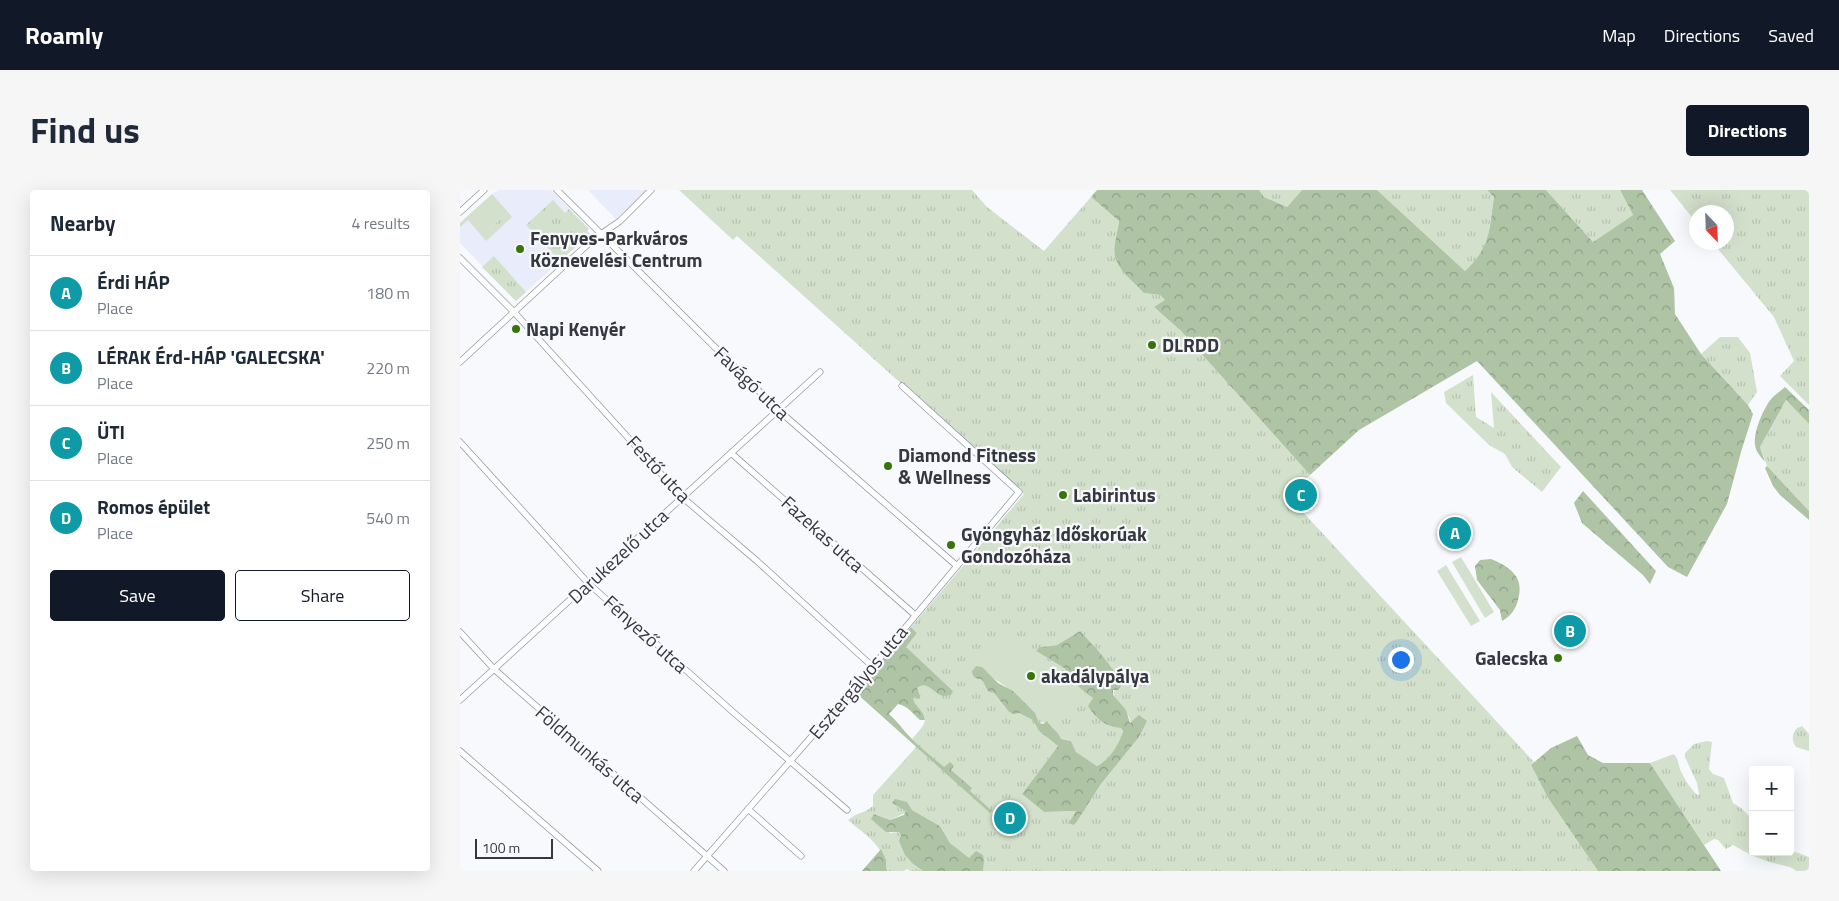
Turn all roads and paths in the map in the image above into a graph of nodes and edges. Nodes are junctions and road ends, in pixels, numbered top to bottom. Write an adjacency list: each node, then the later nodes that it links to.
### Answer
1 (484, 190): 4 (street)
2 (557, 190): 5 (street, Favágó utca)
3 (652, 190): 5 (street)
4 (460, 212)
5 (601, 234): 7 (street); 11 (street, Favágó utca)
6 (460, 258): 7 (street, Festő utca)
7 (514, 312): 8 (street); 14 (street, Festő utca)
8 (460, 362)
9 (820, 372): 11 (street, Darukezelő utca)
10 (902, 386): 15 (street, Esztergályos utca)
11 (777, 410): 13 (street, Darukezelő utca); 15 (street, Favágó utca)
12 (460, 442): 16 (street, Fényező utca)
13 (731, 453): 14 (street, Darukezelő utca); 17 (street, Fazekas utca)
14 (682, 497): 16 (street, Darukezelő utca); 19 (street, Festő utca)
15 (957, 566): 17 (street, Esztergályos utca)
16 (589, 584): 20 (street, Darukezelő utca); 23 (street, Fényező utca)
17 (915, 615): 19 (street, Esztergályos utca)
18 (460, 632): 20 (street, Földmunkás utca)
19 (872, 666): 23 (street, Esztergályos utca)
20 (494, 669): 21 (street, Darukezelő utca); 26 (street, Földmunkás utca)
21 (460, 700)
22 (460, 750): 28 (street)
23 (791, 760): 24 (street, Esztergályos utca); 25 (street, Fényező utca)
24 (748, 809): 26 (street, Esztergályos utca); 27 (street)
25 (847, 810)
26 (707, 856): 29 (street, Esztergályos utca); 30 (street, Földmunkás utca)
27 (801, 856)
28 (598, 871)
29 (694, 871)
30 (724, 871)

